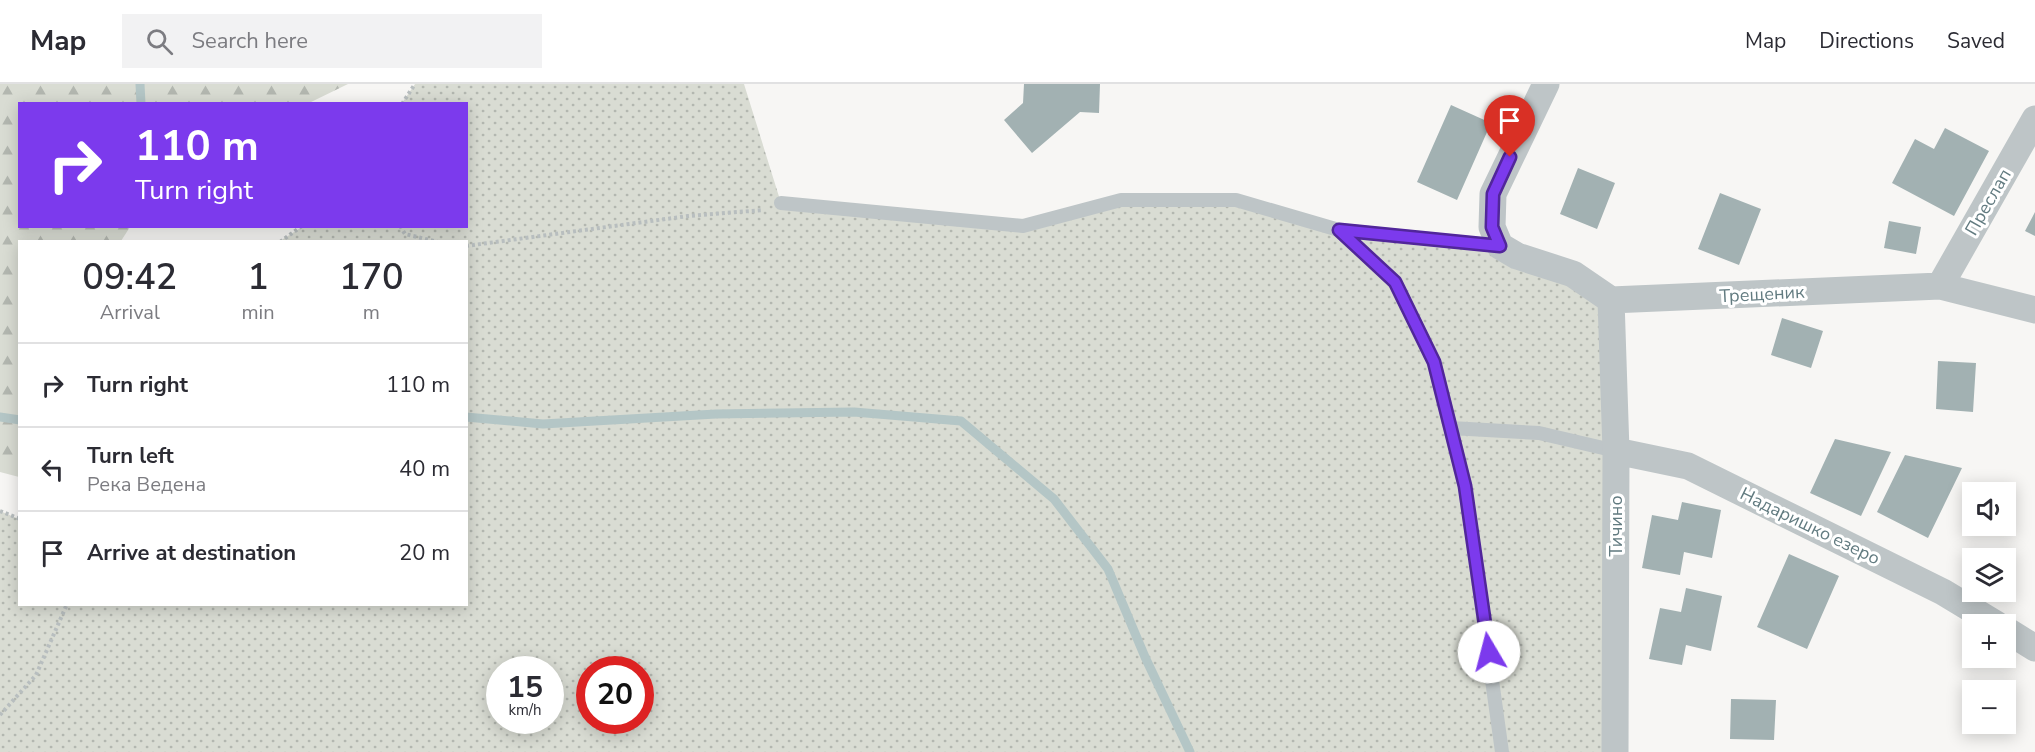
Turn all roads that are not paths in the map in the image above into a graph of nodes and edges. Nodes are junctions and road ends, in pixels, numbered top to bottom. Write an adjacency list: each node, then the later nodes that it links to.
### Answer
1 (1545, 84): 5 (street)
2 (2035, 119): 6 (street, Преслап)
3 (781, 203): 4 (lane)
4 (1339, 230): 5 (lane); 9 (lane)
5 (1500, 246): 7 (street)
6 (1940, 286): 7 (street, Трещеник); 8 (street, Трещеник)
7 (1611, 300): 10 (street, Тичино)
8 (2035, 310)
9 (1451, 428): 10 (lane); 14 (lane)
10 (1616, 452): 11 (street, Надаришко езеро); 15 (street, Тичино)
11 (1979, 614)
12 (2016, 636): 13 (street)
13 (2035, 648)
14 (1502, 752)
15 (1616, 752)

